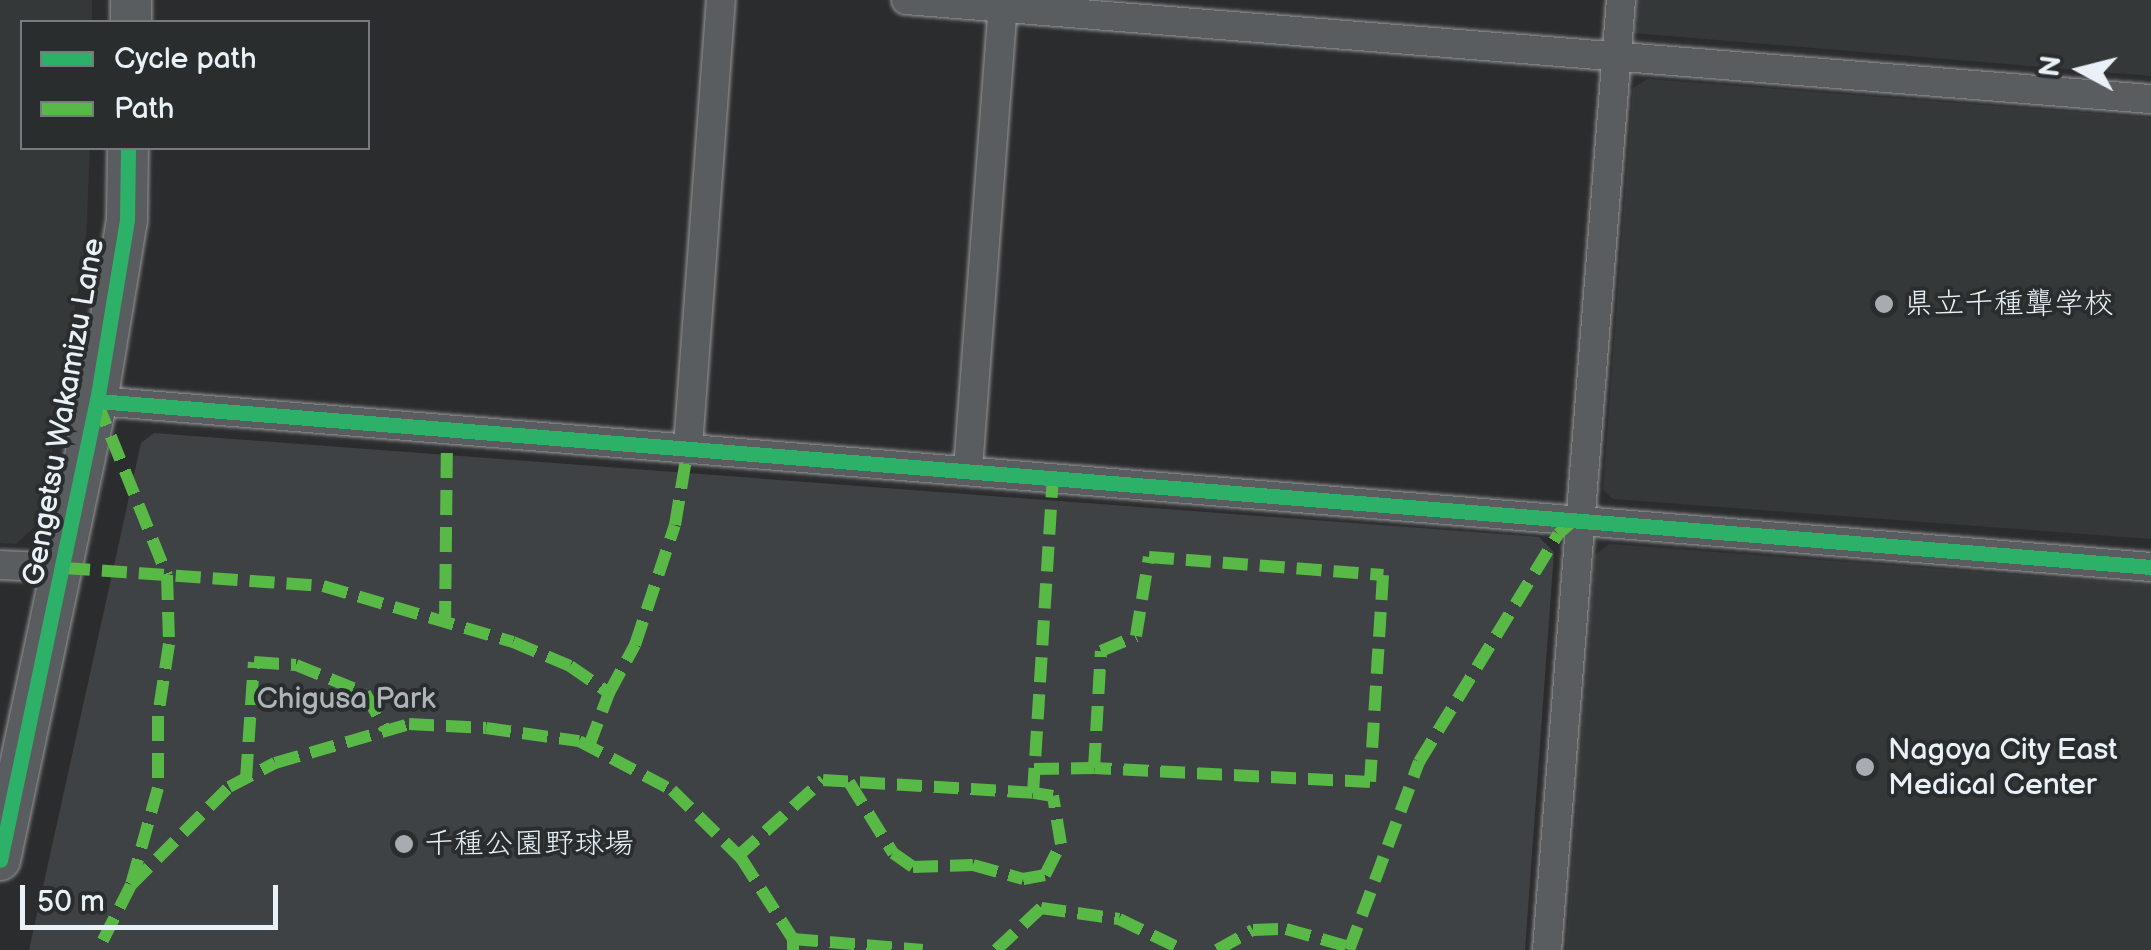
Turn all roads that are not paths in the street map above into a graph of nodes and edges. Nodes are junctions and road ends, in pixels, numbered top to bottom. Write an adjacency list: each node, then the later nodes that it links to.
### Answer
1 (722, 0): 9 (street)
2 (906, 0): 4 (street)
3 (1621, 0): 5 (street)
4 (1003, 8): 5 (street); 10 (street)
5 (1616, 58): 6 (street); 11 (street)
6 (2151, 99)
7 (128, 150): 8 (street, Gengetsu Wakamizu Lane)
8 (97, 401): 9 (street); 14 (street, Gengetsu Wakamizu Lane)
9 (688, 448): 10 (street)
10 (968, 469): 11 (street)
11 (1578, 517): 13 (street); 16 (street)
12 (0, 565): 14 (street)
13 (2151, 567)
14 (65, 568): 15 (street, Gengetsu Wakamizu Lane)
15 (0, 860)
16 (1547, 950)

